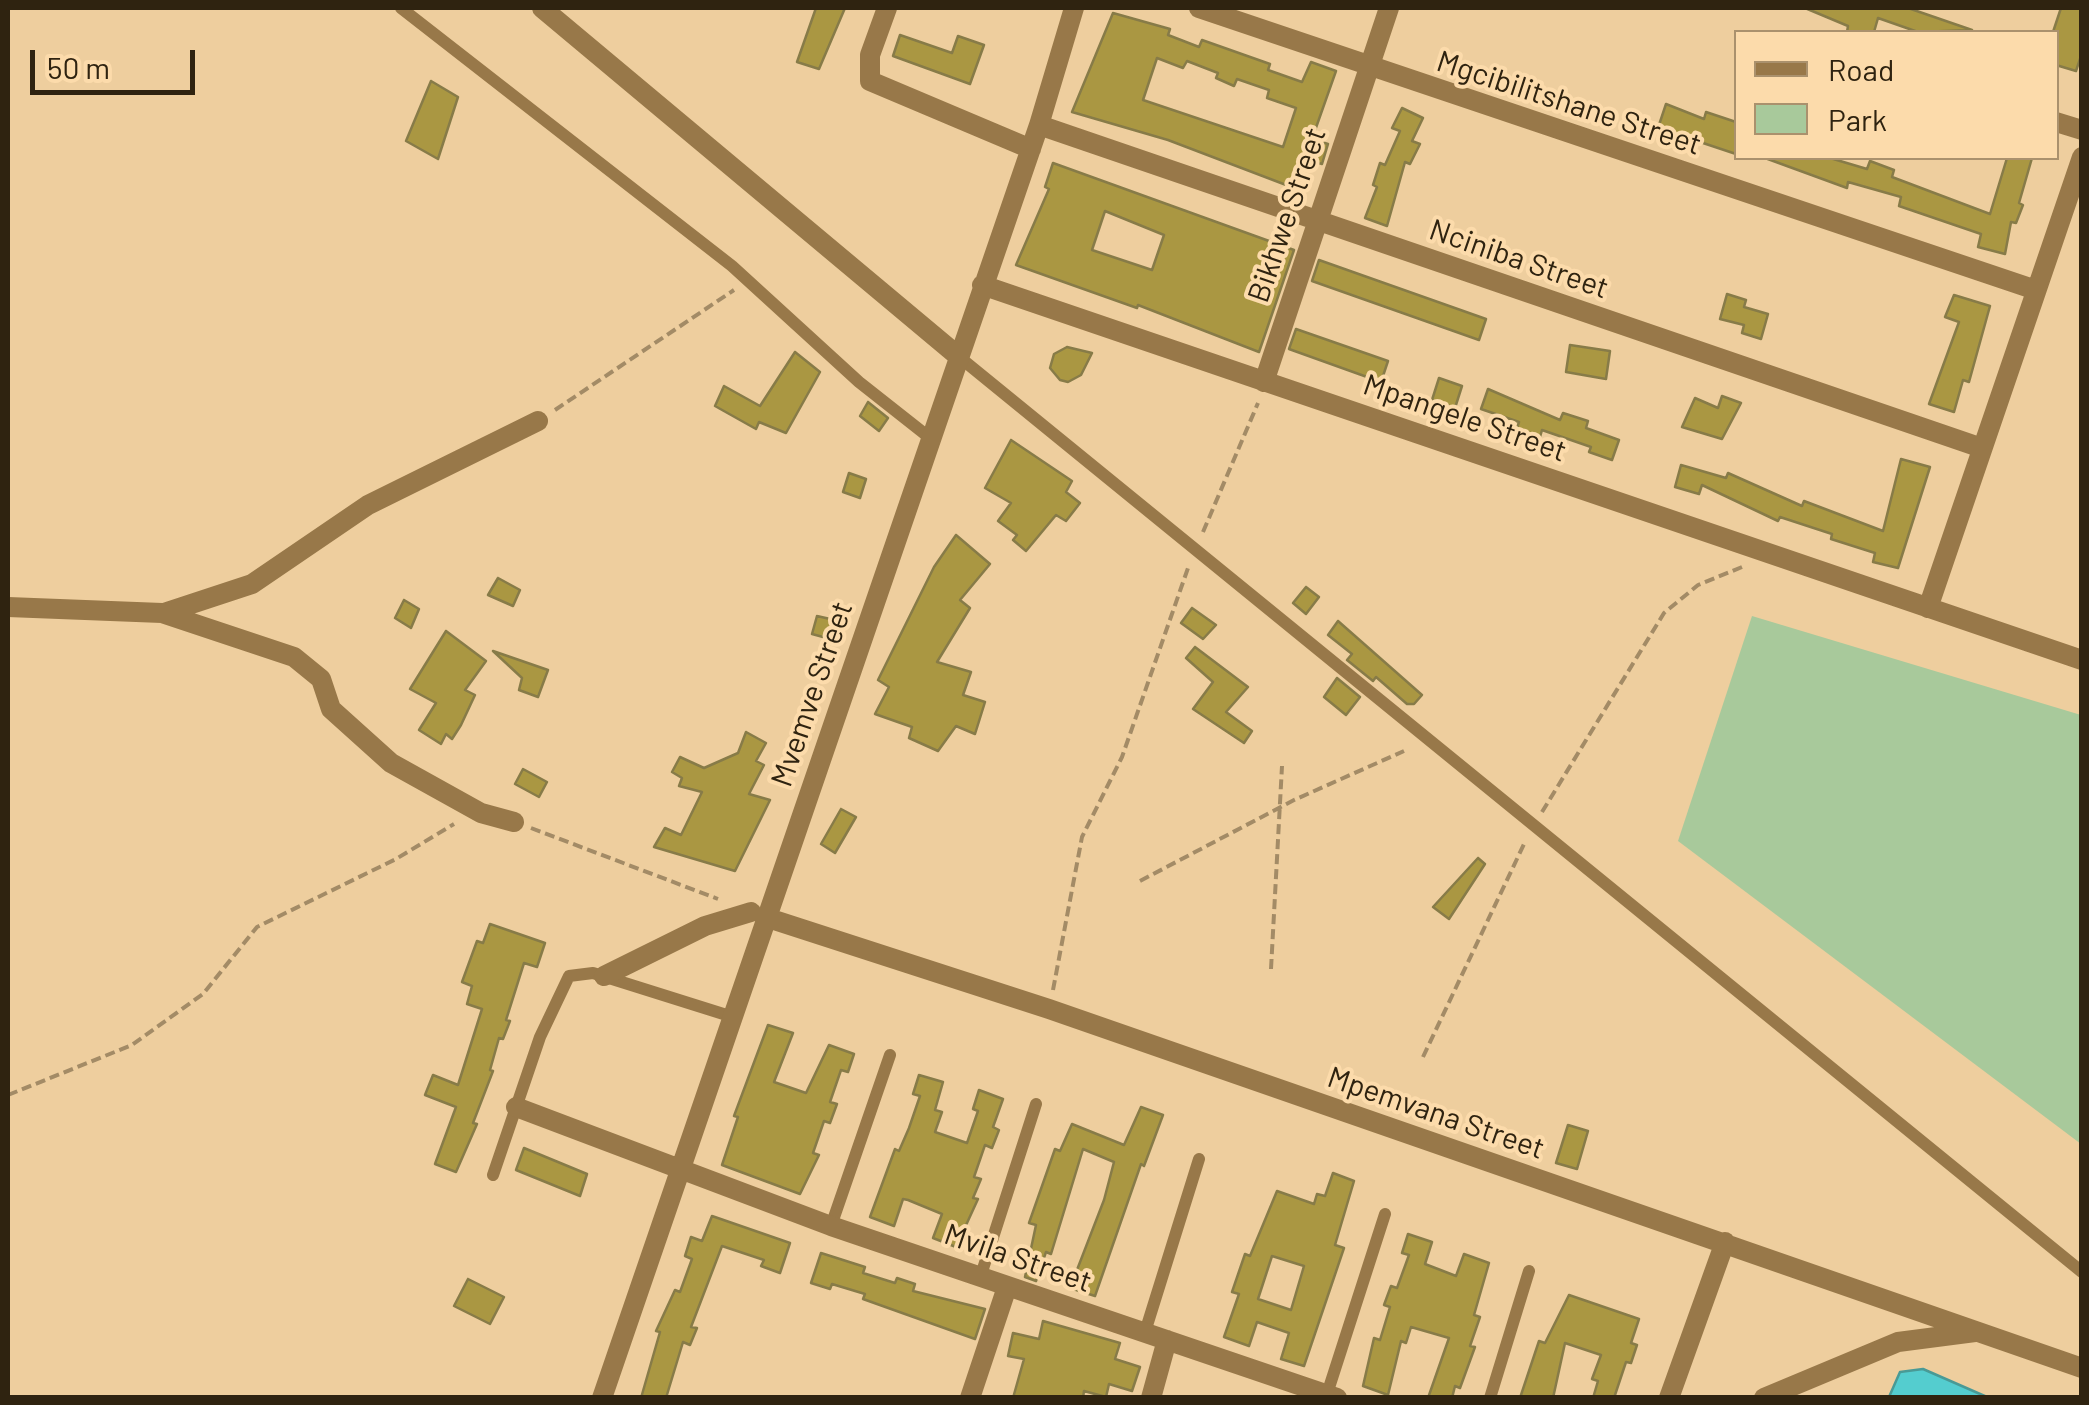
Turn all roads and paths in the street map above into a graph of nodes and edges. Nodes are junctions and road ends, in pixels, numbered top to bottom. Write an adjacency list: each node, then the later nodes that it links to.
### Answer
1 (402, 8): 13 (lane)
2 (887, 8): 9 (street)
3 (1074, 8): 8 (street, Mvemve Street)
4 (1199, 8): 7 (street, Mgcibilitshane Street)
5 (1389, 8): 7 (street, Bikhwe Street)
6 (546, 9): 16 (street)
7 (1369, 68): 12 (street, Bikhwe Street); 15 (street, Mgcibilitshane Street)
8 (1040, 125): 9 (street, Mvemve Street); 12 (street, Nciniba Street)
9 (1031, 149): 14 (street, Mvemve Street)
10 (2082, 157): 11 (street)
11 (2076, 191): 15 (street)
12 (1315, 221): 17 (street, Bikhwe Street); 20 (street, Nciniba Street)
13 (748, 280): 18 (path); 19 (lane)
14 (982, 285): 16 (street, Mvemve Street); 17 (street, Mpangele Street)
15 (2036, 290): 20 (street)
16 (958, 356): 19 (street, Mvemve Street); 21 (lane)
17 (1264, 382): 21 (path); 22 (street, Mpangele Street)
18 (538, 421): 25 (street)
19 (930, 438): 34 (street, Mvemve Street)
20 (1979, 448): 24 (street)
21 (1195, 548): 32 (lane); 37 (path)
22 (1781, 558): 24 (street, Mpangele Street); 32 (path)
23 (8, 607): 25 (street)
24 (1928, 608): 26 (street, Mpangele Street)
25 (162, 613): 31 (street)
26 (2082, 660)
27 (1404, 750): 29 (path)
28 (1282, 766): 29 (path)
29 (1278, 808): 33 (path); 35 (path)
30 (461, 819): 41 (path)
31 (514, 822): 34 (path)
32 (1535, 823): 40 (path); 51 (lane)
33 (1140, 881)
34 (759, 915): 36 (street); 37 (street, Mpemvana Street); 38 (street, Mvemve Street)
35 (1270, 969)
36 (604, 976): 38 (lane); 43 (lane)
37 (1050, 1009): 49 (street, Mpemvana Street)
38 (733, 1017): 45 (street, Mvemve Street)
39 (890, 1055): 48 (lane)
40 (1424, 1057)
41 (8, 1095)
42 (1036, 1104): 52 (lane)
43 (516, 1108): 45 (street, Mvila Street); 46 (lane)
44 (1199, 1159): 55 (lane)
45 (682, 1170): 48 (street, Mvila Street); 59 (street, Mvemve Street)
46 (493, 1176)
47 (1386, 1214): 58 (lane)
48 (831, 1226): 52 (street, Mvila Street)
49 (1725, 1242): 54 (street, Mpemvana Street); 63 (street)
50 (1529, 1271): 62 (lane)
51 (2082, 1272)
52 (980, 1278): 53 (street, Mvila Street)
53 (1007, 1287): 55 (street, Mvila Street); 60 (street)
54 (1979, 1331): 57 (street, Mpemvana Street); 64 (street)
55 (1145, 1332): 56 (street, Mvila Street)
56 (1167, 1340): 58 (street, Mvila Street); 61 (street)
57 (2082, 1368)
58 (1330, 1396)
59 (602, 1398)
60 (970, 1398)
61 (1151, 1398)
62 (1490, 1398)
63 (1669, 1398)
64 (1764, 1398)

